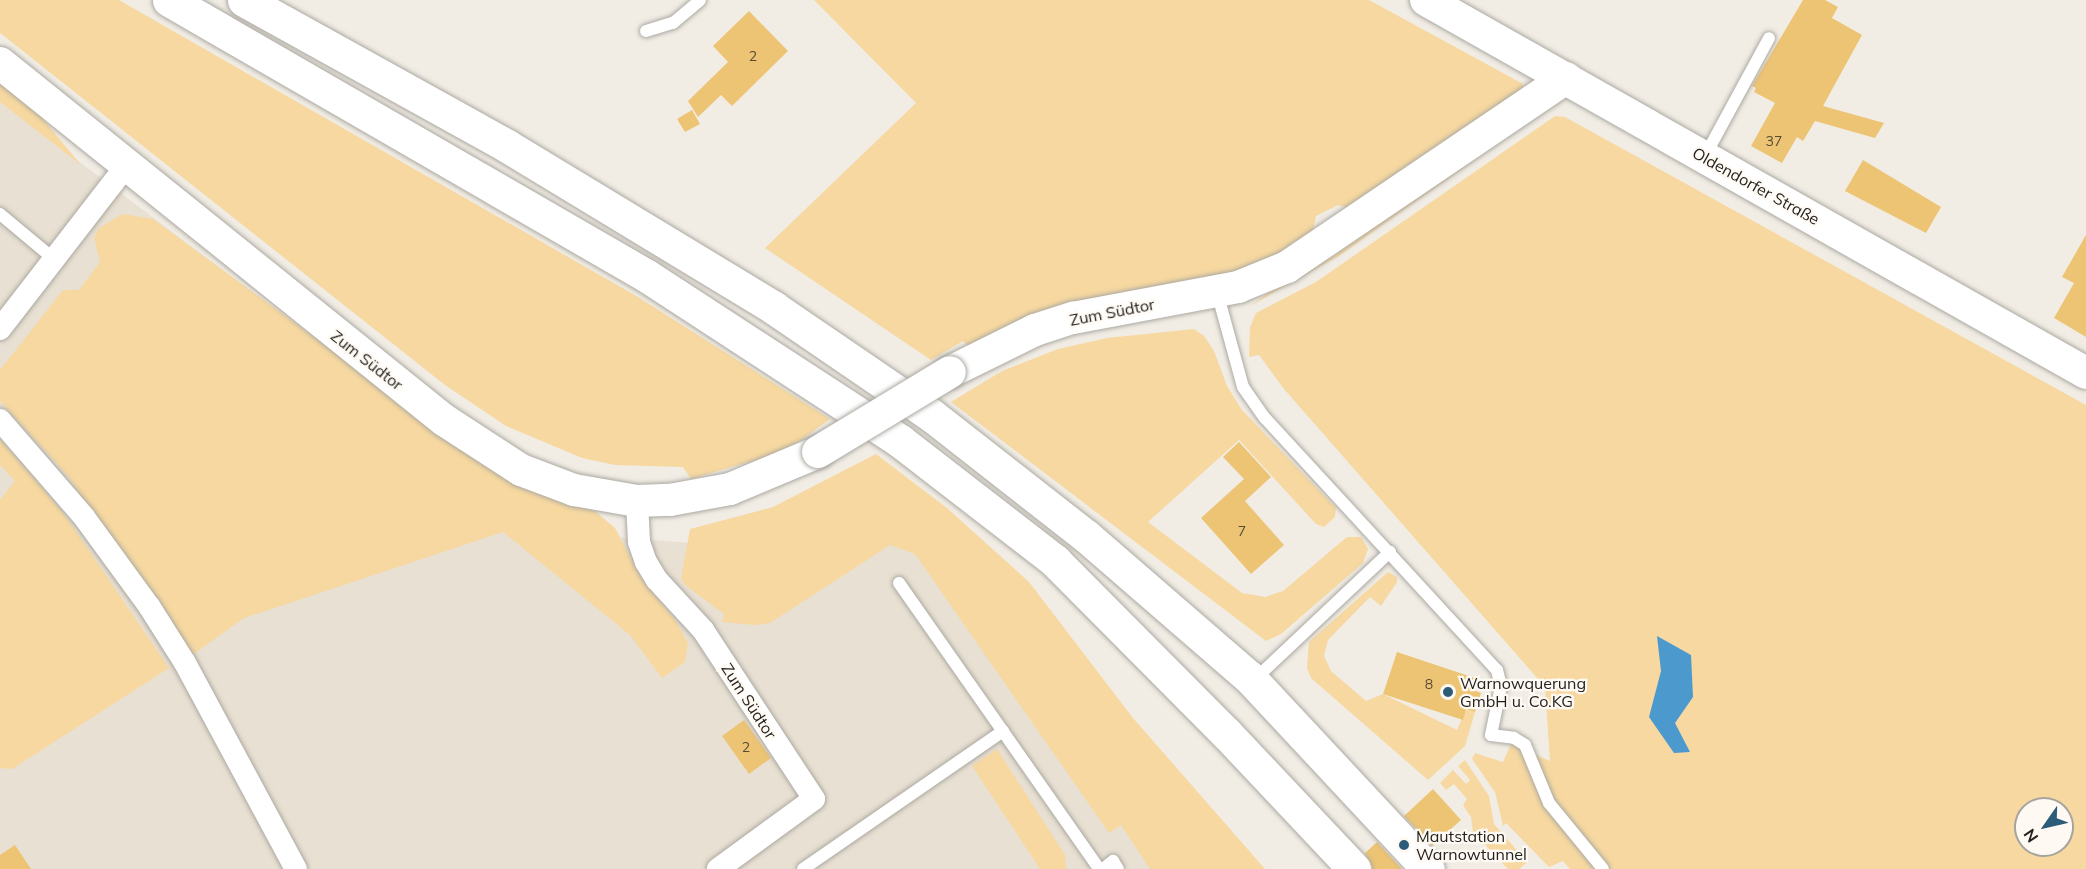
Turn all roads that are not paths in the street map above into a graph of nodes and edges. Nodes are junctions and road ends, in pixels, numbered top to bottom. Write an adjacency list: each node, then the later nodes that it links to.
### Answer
1 (169, 0): 27 (highway)
2 (243, 0): 20 (highway)
3 (700, 0): 5 (lane)
4 (1426, 0): 8 (street, Oldendorfer Straße)
5 (646, 31)
6 (1769, 38): 9 (lane)
7 (0, 63): 10 (street, Zum Südtor)
8 (1566, 78): 9 (street, Oldendorfer Straße); 13 (street, Zum Südtor)
9 (1705, 157): 15 (street, Oldendorfer Straße)
10 (126, 166): 12 (street); 17 (street, Zum Südtor)
11 (0, 214): 12 (lane)
12 (54, 259): 14 (street)
13 (1217, 292): 17 (street, Zum Südtor, bridge); 18 (lane)
14 (0, 329)
15 (2086, 373)
16 (0, 420): 22 (street)
17 (637, 501): 23 (street, Zum Südtor)
18 (1390, 552): 20 (lane); 29 (lane)
19 (899, 583): 21 (lane)
20 (1253, 681): 28 (highway)
21 (1003, 731): 24 (lane); 25 (lane)
22 (296, 869)
23 (718, 869)
24 (803, 869)
25 (1101, 869): 26 (lane)
26 (1118, 869)
27 (1354, 869)
28 (1428, 869)
29 (1603, 869)

